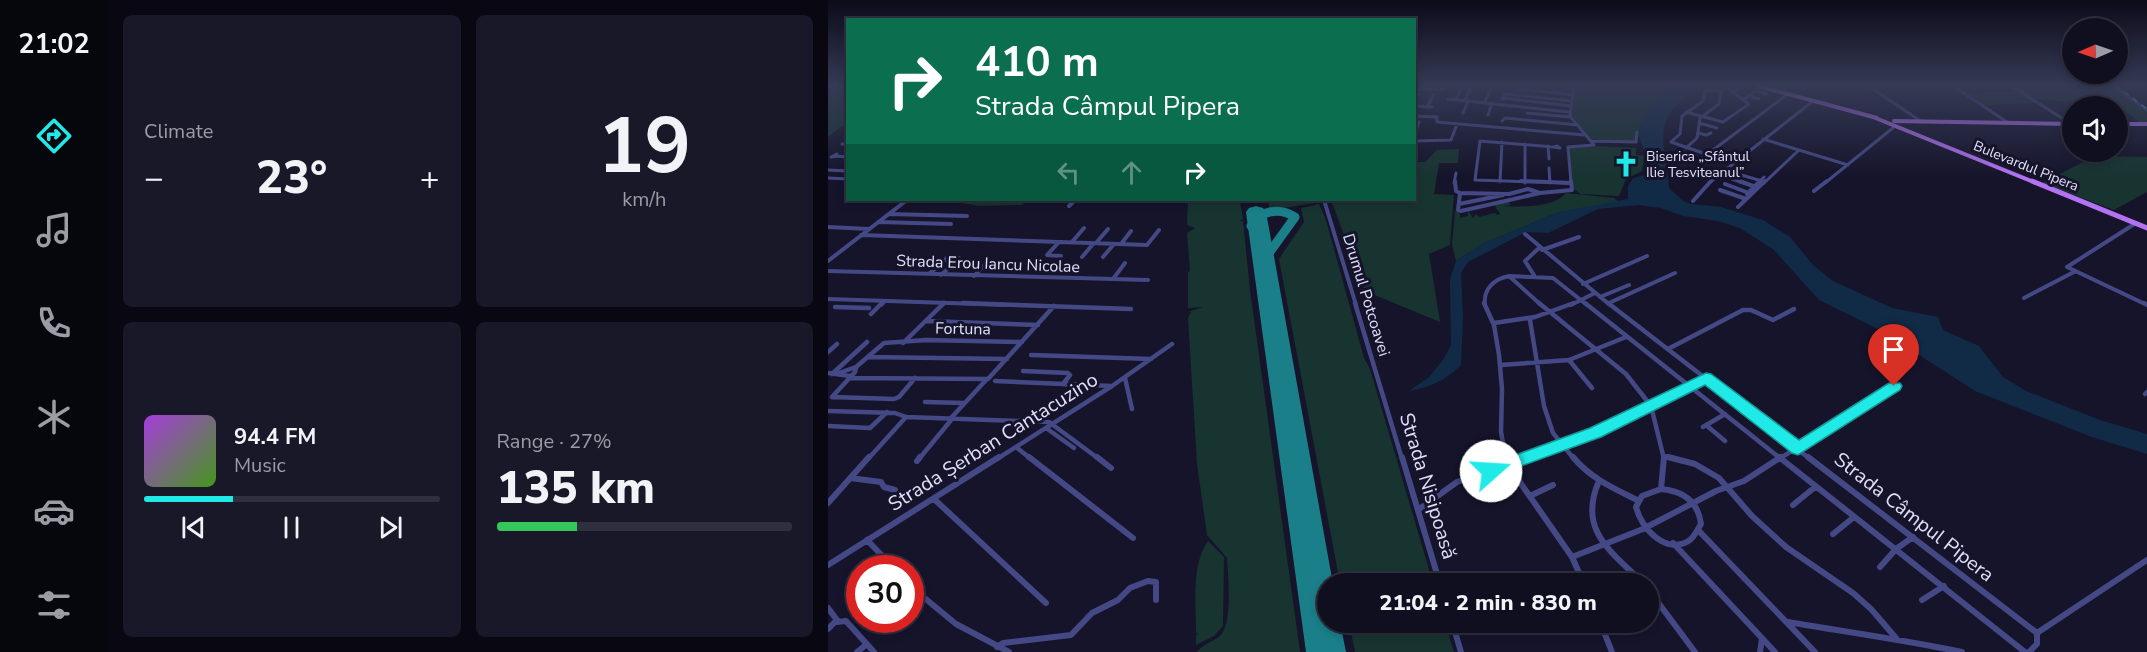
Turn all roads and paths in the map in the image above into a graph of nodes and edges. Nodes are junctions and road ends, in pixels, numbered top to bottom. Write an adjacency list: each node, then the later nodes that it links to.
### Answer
1 (1554, 115): 11 (street)
2 (1683, 115): 46 (street)
3 (1733, 115): 10 (street)
4 (1759, 115): 48 (street)
5 (1795, 115): 38 (street)
6 (1867, 115): 23 (main road, Bulevardul Pipera)
7 (1913, 115): 15 (street)
8 (1996, 115): 16 (street)
9 (1416, 116): 17 (street)
10 (1702, 116): 18 (street)
11 (1571, 117): 22 (street)
12 (1502, 121): 22 (street)
13 (1419, 122): 35 (street)
14 (1915, 122): 15 (main road); 23 (main road); 24 (main road)
15 (1923, 122): 16 (main road)
16 (2005, 122): 19 (main road)
17 (1457, 123): 27 (street); 37 (street)
18 (1699, 123): 28 (street); 31 (street)
19 (2062, 124)
20 (2128, 124): 21 (main road)
21 (2147, 124)
22 (1578, 125): 34 (street)
23 (1891, 125): 24 (main road); 53 (street); 86 (main road, Bulevardul Pipera)
24 (1903, 125): 89 (main road, Bulevardul Pipera)
25 (1546, 126): 29 (street)
26 (1420, 127): 36 (street)
27 (1516, 129): 29 (street); 33 (street)
28 (1717, 129)
29 (1549, 131): 34 (street)
30 (1637, 132): 43 (street)
31 (1698, 133): 32 (street); 46 (street)
32 (1711, 133)
33 (1514, 135)
34 (1585, 135): 43 (street)
35 (1416, 136)
36 (1416, 137)
37 (1416, 140)
38 (1763, 140): 47 (street); 79 (street)
39 (1502, 142): 42 (street); 63 (street); 63 (street)
40 (842, 144): 41 (street)
41 (846, 144)
42 (1525, 144): 44 (street); 64 (street)
43 (1593, 144): 45 (street)
44 (1548, 146): 45 (street); 51 (street)
45 (1568, 147): 66 (street)
46 (1686, 148): 48 (street)
47 (1799, 150): 53 (street); 62 (street)
48 (1706, 154): 52 (street)
49 (836, 156): 50 (street)
50 (846, 157)
51 (1549, 159)
52 (1701, 159)
53 (1848, 165): 70 (street)
54 (1549, 168): 65 (street)
55 (828, 170): 56 (street)
56 (846, 171)
57 (1456, 173): 71 (street)
58 (1738, 174): 62 (street)
59 (828, 178): 60 (street)
60 (846, 179)
61 (1732, 179): 68 (street)
62 (1763, 180): 68 (street)
63 (1500, 182): 64 (street)
64 (1525, 183): 65 (street)
65 (1550, 183): 66 (street)
66 (1571, 183): 72 (street)
67 (1725, 184): 73 (street)
68 (1756, 187): 73 (street)
69 (1720, 190): 75 (street)
70 (1814, 191)
71 (1460, 193): 74 (street); 80 (street)
72 (1540, 193): 74 (street); 80 (street)
73 (1750, 193): 75 (street)
74 (1509, 194): 80 (street)
75 (1745, 198): 82 (street)
76 (906, 201): 83 (street)
77 (1074, 201): 81 (street)
78 (1324, 201): 175 (street, Drumul Potcoavei)
79 (1693, 201)
80 (1459, 204)
81 (1069, 206)
82 (1738, 207)
83 (888, 214): 84 (street); 85 (street)
84 (967, 216)
85 (878, 222): 87 (street); 91 (street)
86 (2136, 223): 89 (main road, Bulevardul Pipera); 114 (street)
87 (951, 224)
88 (828, 226): 91 (street)
89 (2147, 227)
90 (1084, 228): 99 (street)
91 (869, 229): 96 (street)
92 (1108, 229): 100 (street)
93 (1159, 230): 102 (street, Strada Erou Iancu Nicolae)
94 (1131, 231): 102 (street)
95 (1525, 234): 103 (street, Strada Câmpul Pipera)
96 (861, 235): 98 (street, Strada Erou Iancu Nicolae); 108 (street)
97 (1579, 237): 103 (street)
98 (1059, 242): 99 (street, Strada Erou Iancu Nicolae); 104 (street)
99 (1072, 242): 100 (street, Strada Erou Iancu Nicolae)
100 (1095, 243): 101 (street, Strada Erou Iancu Nicolae); 105 (street)
101 (1114, 244): 102 (street, Strada Erou Iancu Nicolae); 107 (street)
102 (1120, 244)
103 (1540, 249): 118 (street); 123 (street, Strada Câmpul Pipera)
104 (1060, 256)
105 (1082, 256)
106 (1647, 256): 123 (street)
107 (1103, 257)
108 (830, 258)
109 (947, 258): 116 (street)
110 (959, 258): 117 (street)
111 (989, 261): 119 (street)
112 (1125, 263): 121 (street)
113 (828, 271): 116 (street, Strada Erou Iancu Nicolae)
114 (2075, 272): 126 (street); 133 (street)
115 (1675, 273): 132 (street)
116 (929, 274): 117 (street, Strada Erou Iancu Nicolae)
117 (941, 275): 119 (street, Strada Erou Iancu Nicolae)
118 (1534, 275): 120 (street); 130 (street)
119 (974, 276): 121 (street, Strada Erou Iancu Nicolae)
120 (1507, 276): 139 (street); 142 (street)
121 (1113, 279): 122 (street, Strada Erou Iancu Nicolae)
122 (1148, 280)
123 (1583, 284): 125 (street, Strada Câmpul Pipera)
124 (1629, 285): 125 (street)
125 (1598, 295): 130 (street); 132 (street, Strada Câmpul Pipera)
126 (2024, 298)
127 (828, 299): 128 (street)
128 (862, 300): 129 (street); 136 (street)
129 (885, 301): 131 (street); 136 (street)
130 (1580, 301): 139 (street); 144 (street)
131 (944, 303): 134 (street); 141 (street)
132 (1609, 303): 151 (street, Strada Câmpul Pipera)
133 (2147, 304)
134 (1054, 306): 137 (street); 143 (street)
135 (835, 307): 136 (street)
136 (852, 308)
137 (1131, 309)
138 (1794, 309): 151 (street)
139 (1554, 313): 140 (street); 150 (street)
140 (1530, 320): 142 (street); 158 (street)
141 (926, 321): 143 (street); 147 (street)
142 (1494, 324): 159 (street)
143 (1038, 325): 146 (street)
144 (1626, 337): 150 (street); 171 (street)
145 (867, 342): 162 (street)
146 (1022, 342): 147 (street, Fortuna); 155 (street)
147 (903, 343): 154 (street, Fortuna)
148 (837, 344): 152 (street)
149 (1172, 344): 156 (street, Strada Șerban Cantacuzino)
150 (1597, 349): 157 (street); 178 (street)
151 (1668, 349): 166 (street, Strada Câmpul Pipera)
152 (828, 352)
153 (1031, 354): 156 (street)
154 (867, 357): 155 (street); 160 (street, Fortuna)
155 (1007, 359): 167 (street)
156 (1152, 359): 165 (street, Strada Șerban Cantacuzino)
157 (1569, 360): 158 (street); 173 (street)
158 (1538, 364): 159 (street); 188 (street)
159 (1501, 365): 195 (street)
160 (856, 368): 162 (street); 163 (street, Fortuna)
161 (1023, 371): 169 (street)
162 (832, 374): 163 (street)
163 (850, 377): 164 (street); 174 (street, Fortuna)
164 (915, 378): 167 (street); 174 (street)
165 (1125, 378): 170 (street, Strada Șerban Cantacuzino); 179 (street)
166 (1706, 378): 171 (street); 191 (street, Strada Câmpul Pipera)
167 (988, 379): 177 (street)
168 (995, 381): 169 (street)
169 (1063, 384): 170 (street)
170 (1112, 386): 186 (street, Strada Șerban Cantacuzino)
171 (1688, 386): 178 (street); 182 (street)
172 (1894, 386): 191 (street)
173 (1592, 388)
174 (830, 395)
175 (1384, 397): 210 (street, Strada Nisipoasă)
176 (925, 402): 177 (street)
177 (964, 403): 184 (street)
178 (1651, 406): 188 (street); 192 (street)
179 (1132, 409)
180 (828, 411): 181 (street)
181 (887, 412): 183 (street); 185 (street)
182 (1725, 414): 187 (street); 193 (street)
183 (906, 417): 184 (street); 197 (street)
184 (951, 419): 186 (street); 194 (street)
185 (828, 426)
186 (1049, 426): 189 (street, Strada Șerban Cantacuzino); 190 (street); 196 (street)
187 (1725, 441)
188 (1562, 445): 195 (street); 198 (street)
189 (1016, 447): 205 (street, Strada Șerban Cantacuzino); 216 (street)
190 (1074, 448)
191 (1798, 448): 193 (street); 215 (street, Strada Câmpul Pipera)
192 (1663, 456): 200 (street); 202 (street)
193 (1782, 460): 200 (street); 201 (street)
194 (917, 461)
195 (1508, 465): 204 (street); 210 (street)
196 (1111, 468)
197 (850, 478): 203 (street); 208 (street)
198 (1599, 481): 206 (street); 219 (street)
199 (1553, 485): 204 (street)
200 (1727, 487): 207 (street); 242 (street)
201 (1815, 487): 209 (street); 211 (street)
202 (1661, 489): 206 (street); 207 (street)
203 (895, 490)
204 (1530, 496): 222 (street)
205 (935, 500): 217 (street, Strada Șerban Cantacuzino); 233 (street)
206 (1639, 501): 212 (street)
207 (1693, 502): 212 (street); 213 (street)
208 (828, 503)
209 (1793, 504)
210 (1418, 510): 226 (street, Strada Nisipoasă)
211 (1854, 517): 214 (street); 220 (street)
212 (1643, 529): 218 (street); 219 (street)
213 (1699, 531): 218 (street); 237 (street)
214 (1833, 534)
215 (1913, 537): 220 (street); 241 (street, Strada Câmpul Pipera)
216 (1133, 538)
217 (867, 540): 221 (street); 224 (street, Strada Șerban Cantacuzino)
218 (1673, 543): 243 (street)
219 (1605, 545): 222 (street); 228 (street)
220 (1896, 549): 225 (street); 229 (street)
221 (881, 555)
222 (1572, 557): 227 (street)
223 (2147, 560): 241 (street)
224 (828, 565)
225 (1880, 567)
226 (1437, 573)
227 (1579, 573)
228 (1633, 573)
229 (1944, 586): 231 (street); 256 (street)
230 (1156, 600): 245 (street)
231 (1922, 600)
232 (924, 601): 245 (street)
233 (1046, 603)
234 (1659, 604): 251 (street)
235 (828, 608): 236 (street)
236 (837, 622): 238 (street); 244 (street)
237 (1788, 622): 242 (street); 254 (street)
238 (828, 629)
239 (1455, 633): 249 (street)
240 (1604, 633): 250 (street)
241 (2037, 633): 256 (street)
242 (1896, 638): 255 (street)
243 (1762, 639): 252 (street); 253 (street)
244 (867, 644): 246 (street); 247 (street)
245 (997, 647): 248 (street)
246 (857, 652)
247 (874, 652)
248 (1009, 652)
249 (1461, 652)
250 (1612, 652)
251 (1695, 652)
252 (1760, 652)
253 (1774, 652)
254 (1815, 652)
255 (1962, 652)
256 (2027, 652)

